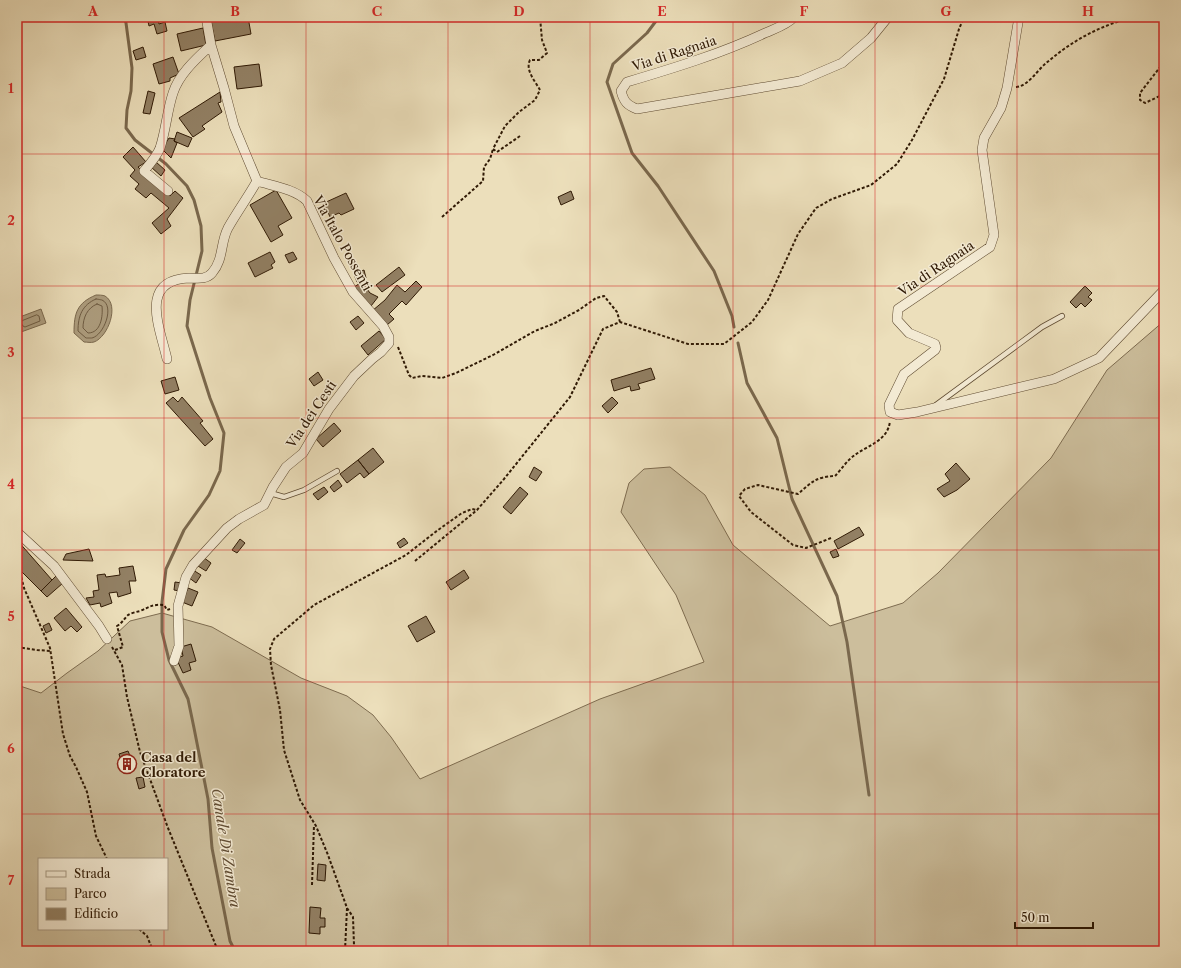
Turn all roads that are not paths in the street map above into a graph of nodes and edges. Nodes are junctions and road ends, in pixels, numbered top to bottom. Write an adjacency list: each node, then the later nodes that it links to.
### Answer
1 (206, 17): 5 (street)
2 (794, 17): 3 (street, Via di Ragnaia)
3 (888, 17)
4 (1019, 17): 12 (street, Via di Ragnaia)
5 (211, 45): 6 (street); 7 (street)
6 (257, 181): 10 (street, Via Italo Possenti); 11 (street)
7 (168, 191)
8 (1164, 290): 12 (street)
9 (1062, 316): 12 (lane)
10 (389, 340): 14 (street, Via dei Cesti)
11 (167, 359)
12 (932, 409)
13 (337, 471): 14 (lane)
14 (270, 493): 17 (street, Via dei Cesti)
15 (17, 532): 16 (street)
16 (107, 639)
17 (174, 661)

